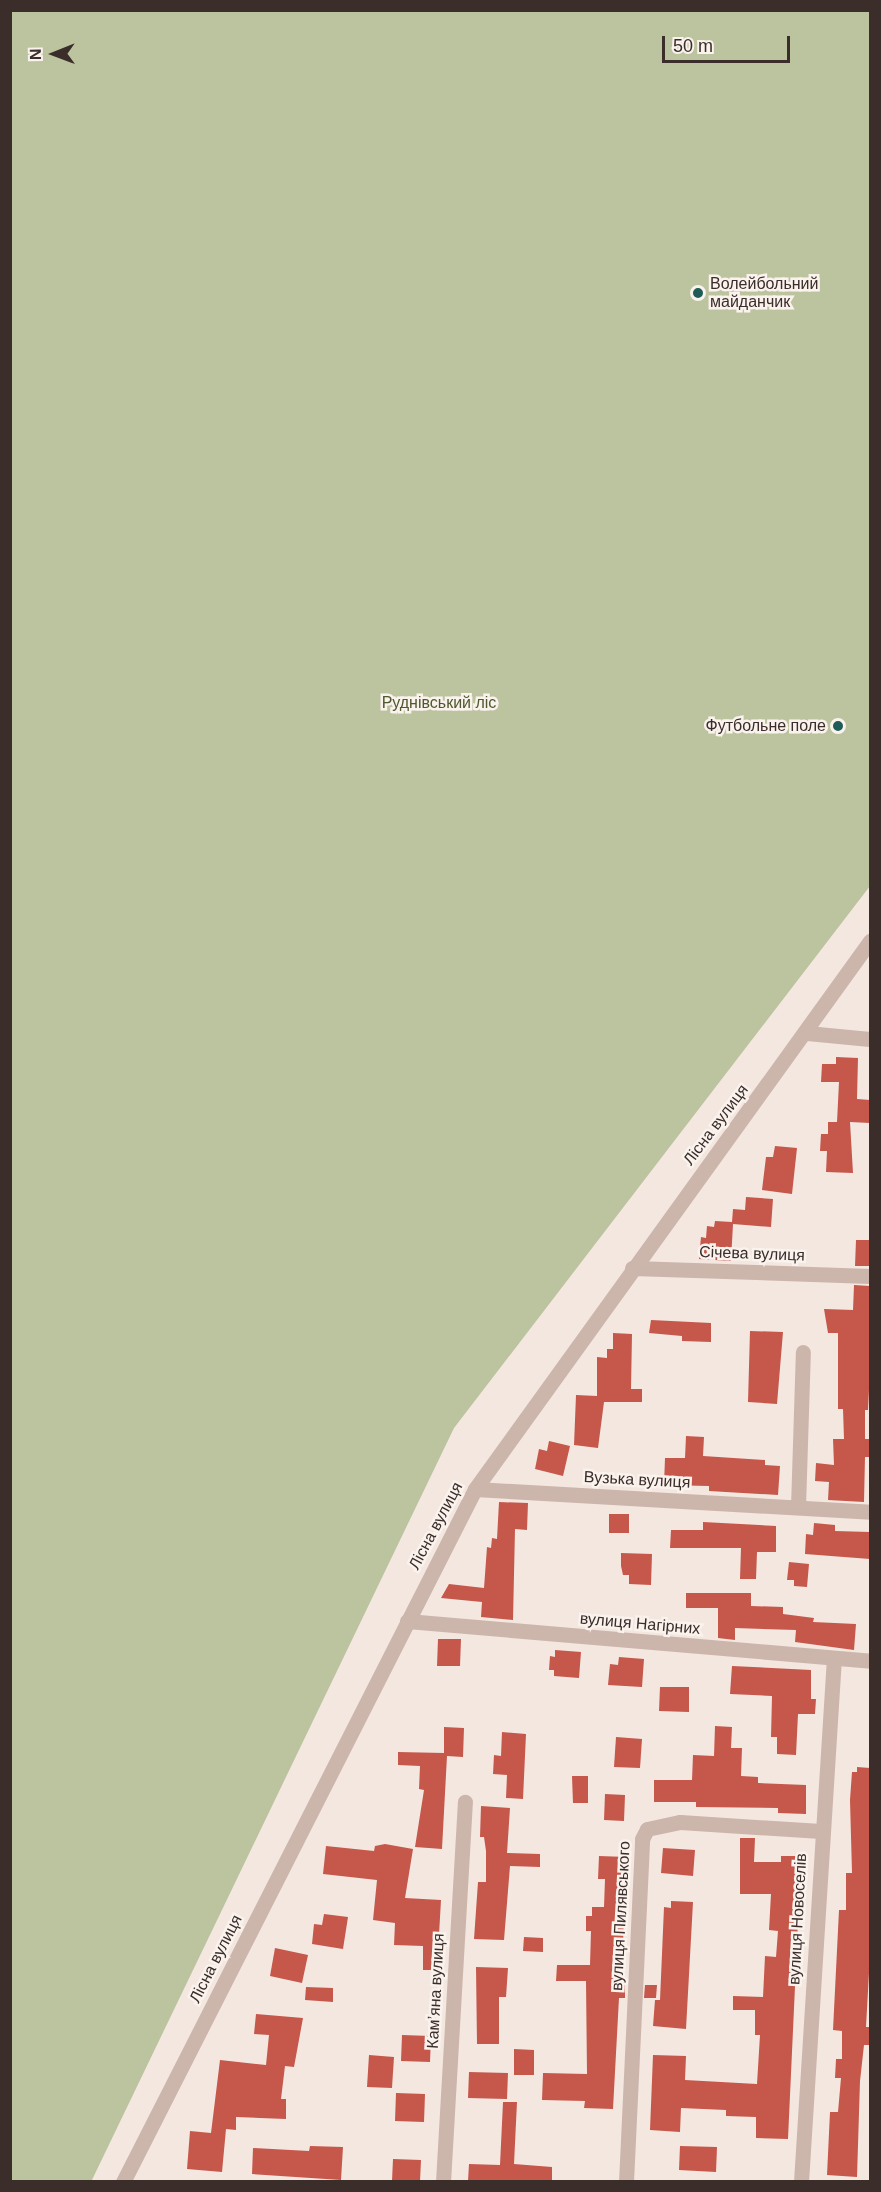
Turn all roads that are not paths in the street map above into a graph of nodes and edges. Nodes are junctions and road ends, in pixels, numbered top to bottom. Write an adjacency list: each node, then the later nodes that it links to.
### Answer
1 (870, 941): 2 (street, Лісна вулиця)
2 (864, 958): 3 (street, Лісна вулиця)
3 (807, 1033): 4 (street); 5 (street, Лісна вулиця)
4 (870, 1039)
5 (632, 1268): 6 (street, Січева вулиця); 8 (street, Лісна вулиця)
6 (870, 1276)
7 (803, 1352): 9 (street)
8 (475, 1489): 9 (street, Вузька вулиця); 11 (street, Лісна вулиця)
9 (798, 1507): 10 (street, Вузька вулиця)
10 (870, 1512)
11 (407, 1621): 12 (street, вулиця Нагірних); 16 (street, Лісна вулиця)
12 (834, 1658): 13 (street, вулиця Нагірних); 15 (street, вулиця Новоселів)
13 (870, 1661)
14 (465, 1802): 17 (street, Камʼяна вулиця)
15 (821, 1831): 18 (street, вулиця Пилявського); 19 (street, вулиця Новоселів)
16 (123, 2181)
17 (443, 2181)
18 (626, 2181)
19 (801, 2181)

